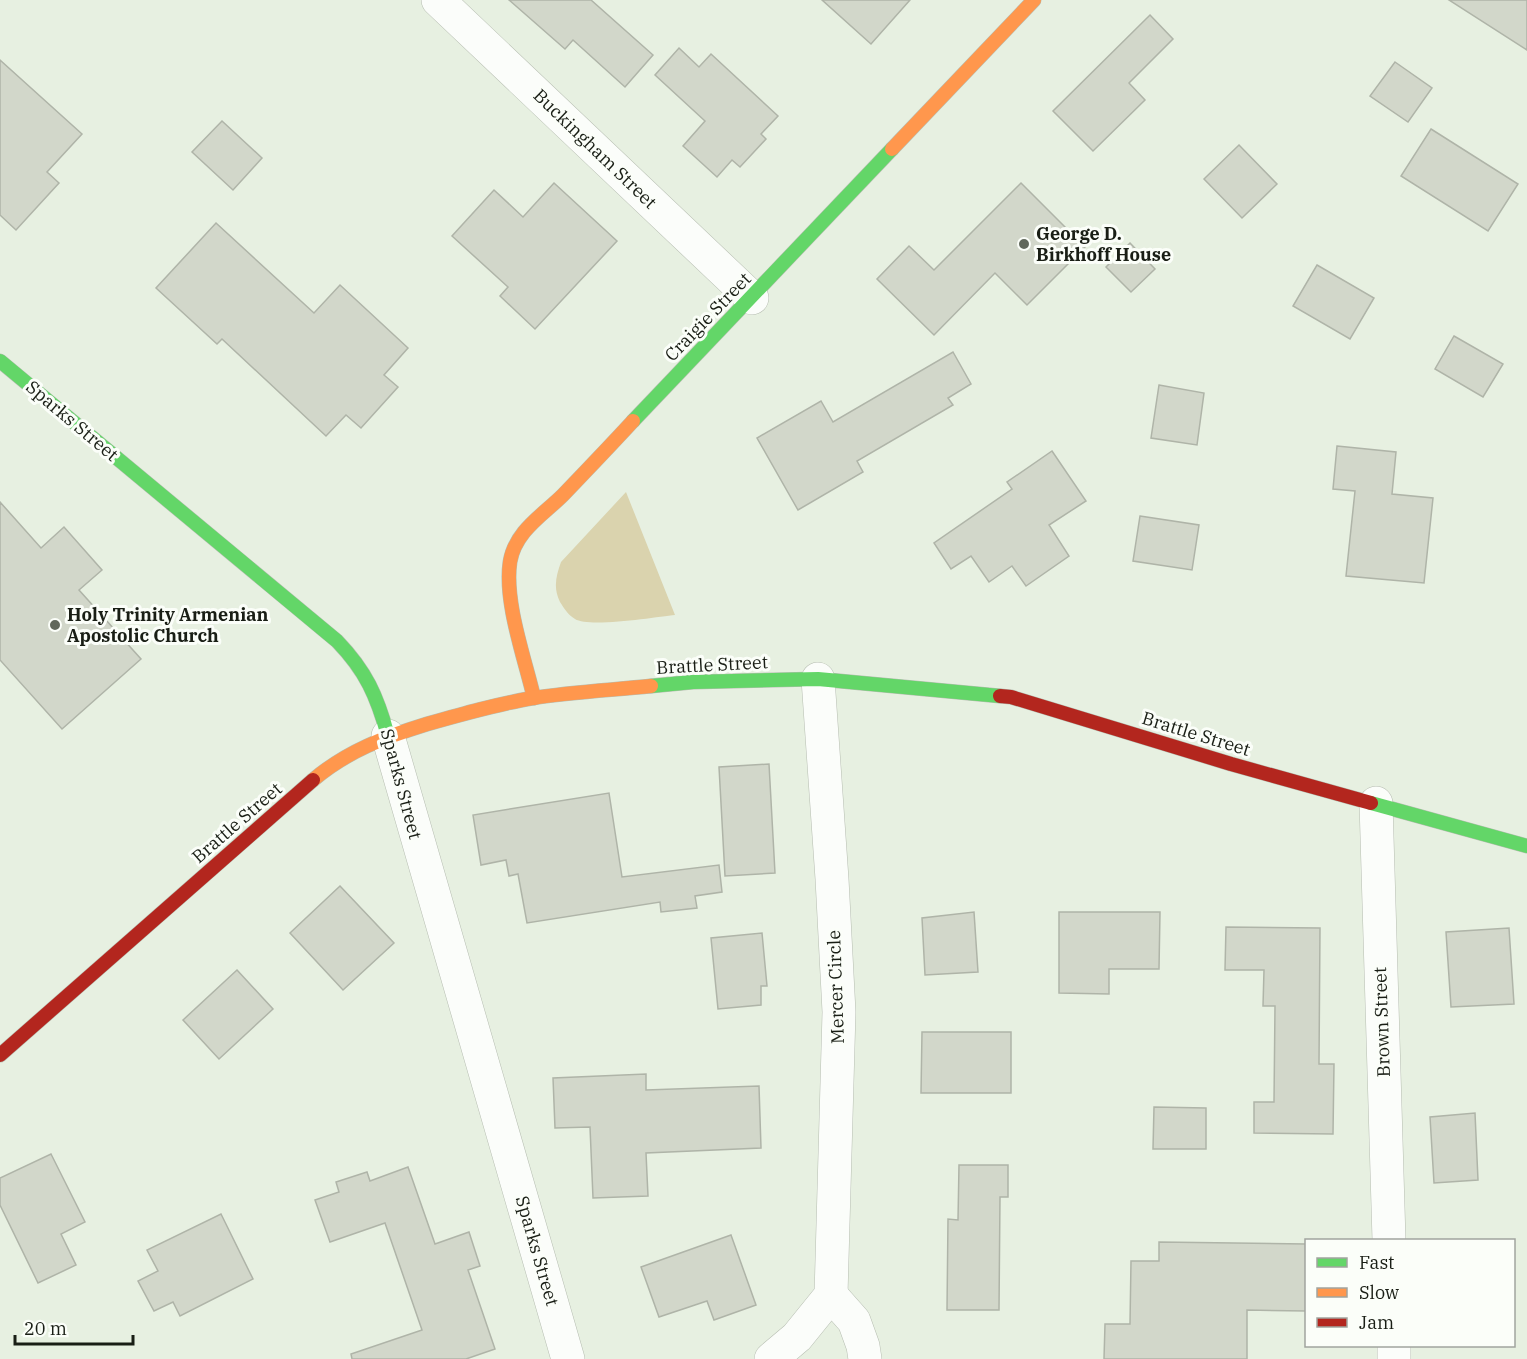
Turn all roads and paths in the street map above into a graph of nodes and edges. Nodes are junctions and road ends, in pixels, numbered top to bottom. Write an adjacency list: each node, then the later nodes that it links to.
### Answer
1 (1034, 0): 3 (main road, Craigie Street)
2 (447, 3): 3 (street, Buckingham Street)
3 (752, 298): 6 (main road, Craigie Street)
4 (0, 361): 7 (main road, Sparks Street)
5 (818, 679): 6 (main road, Brattle Street); 8 (main road, Brattle Street); 12 (street, Mercer Circle)
6 (534, 698): 7 (main road, Brattle Street)
7 (388, 736): 10 (main road, Brattle Street); 13 (street, Sparks Street)
8 (1376, 803): 9 (main road, Brattle Street); 11 (street, Brown Street)
9 (1527, 846)
10 (0, 1056)
11 (1389, 1239)
12 (831, 1295): 14 (street); 15 (street)
13 (568, 1359)
14 (771, 1359)
15 (865, 1359)

